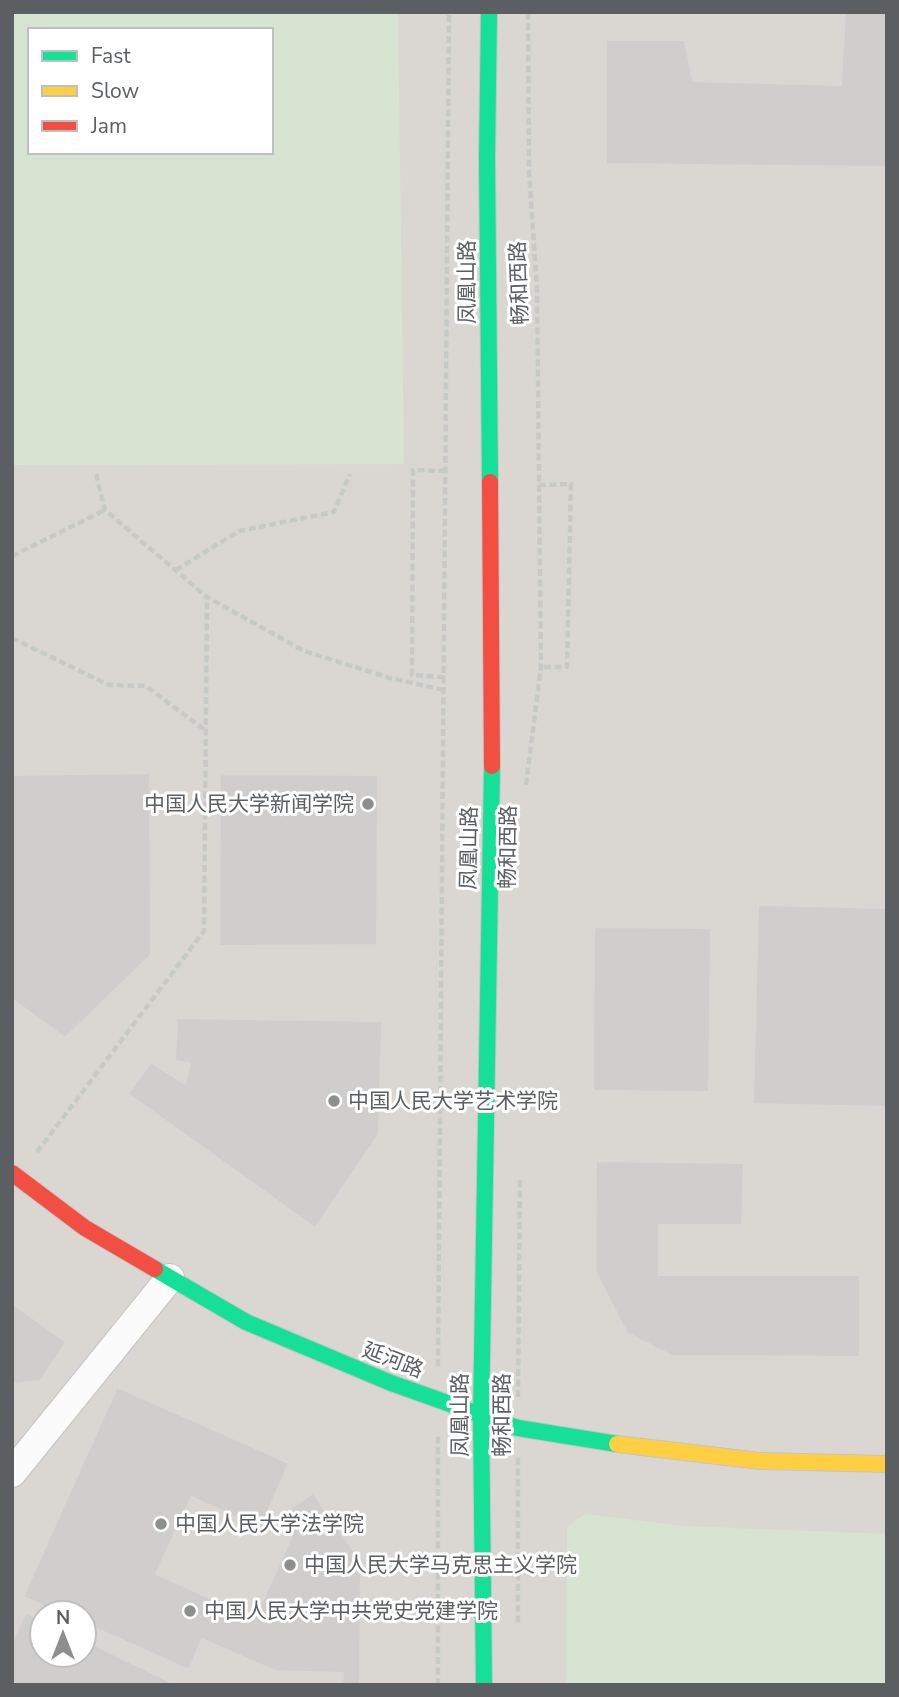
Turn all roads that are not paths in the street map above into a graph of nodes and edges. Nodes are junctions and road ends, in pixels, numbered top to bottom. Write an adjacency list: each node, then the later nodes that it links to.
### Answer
1 (489, 12): 4 (street, 凤凰山路)
2 (15, 1175): 3 (street, 延河路)
3 (170, 1278): 4 (street, 延河路); 6 (street)
4 (481, 1416): 5 (street, 延河路); 7 (street, 凤凰山路)
5 (887, 1464)
6 (12, 1473)
7 (484, 1685)

